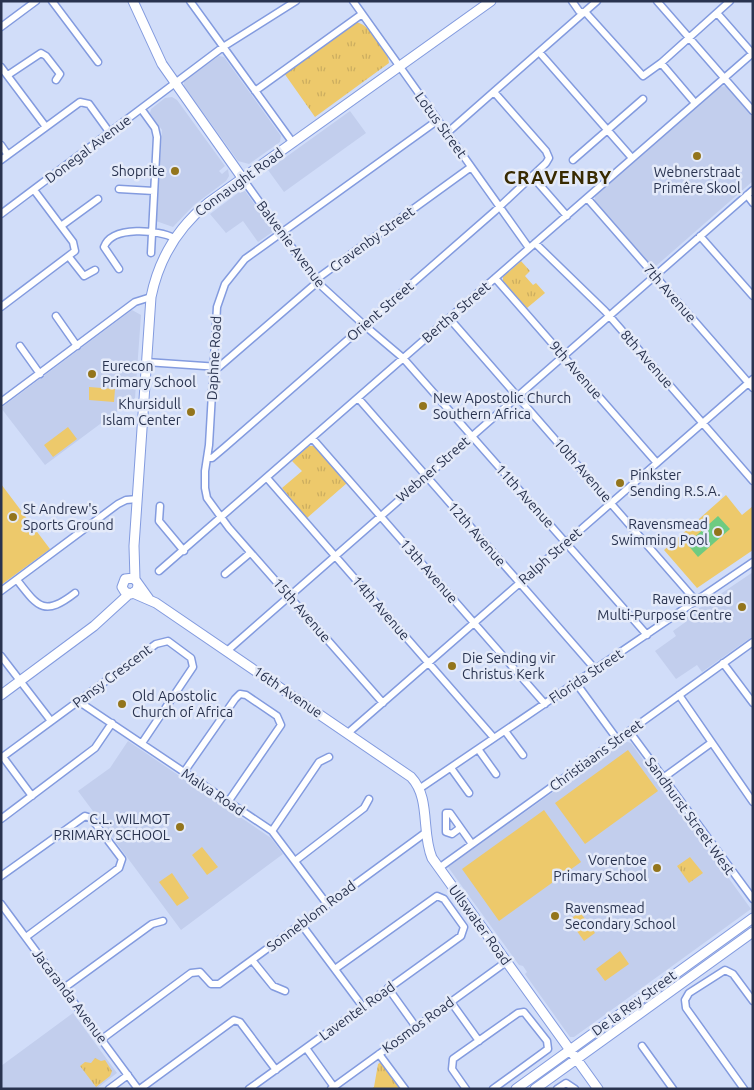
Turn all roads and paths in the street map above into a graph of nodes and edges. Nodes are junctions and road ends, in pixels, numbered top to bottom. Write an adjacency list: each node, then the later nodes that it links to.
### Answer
1 (36, 1): 16 (street)
2 (52, 1): 22 (street)
3 (127, 1): 17 (street, Balvenie Avenue)
4 (133, 1): 17 (street, Balvenie Avenue)
5 (190, 1): 19 (street)
6 (296, 1): 19 (street, Donegal Avenue)
7 (353, 1): 15 (street, Lotus Street)
8 (491, 1): 25 (street, Connaught Road)
9 (572, 1): 13 (street)
10 (597, 1): 13 (street)
11 (656, 1): 18 (street)
12 (730, 1): 14 (street)
13 (584, 13): 20 (street); 23 (street)
14 (717, 13): 18 (street); 21 (street)
15 (362, 14): 25 (street, Lotus Street); 30 (street)
16 (1, 27)
17 (148, 38): 29 (street, Balvenie Avenue)
18 (689, 38): 23 (street); 27 (street)
19 (223, 47): 29 (street, Donegal Avenue); 30 (street)
20 (539, 52): 31 (street); 38 (street)
21 (753, 53): 27 (street, Bertha Street)
22 (98, 62)
23 (661, 63): 33 (street)
24 (1, 67): 26 (street)
25 (400, 67): 36 (street, Lotus Street); 41 (street, Connaught Road)
26 (8, 75): 28 (street); 37 (street)
27 (724, 78): 33 (street, Bertha Street); 35 (street)
28 (56, 80)
29 (174, 83): 34 (street, Donegal Avenue); 49 (street, Balvenie Avenue)
30 (255, 91): 41 (street)
31 (494, 92): 40 (street); 48 (street, Orient Street)
32 (643, 99): 38 (street)
33 (696, 103): 44 (street, Bertha Street)
34 (142, 110): 39 (street, Donegal Avenue); 53 (street)
35 (753, 111)
36 (438, 120): 40 (street, Lotus Street); 63 (street, Daphne Road)
37 (46, 127): 39 (street); 43 (street)
38 (608, 130): 44 (street); 46 (street)
39 (110, 133): 51 (street, Donegal Avenue)
40 (447, 133): 47 (street, Lotus Street)
41 (293, 143): 49 (street, Connaught Road)
42 (1, 145): 43 (street)
43 (8, 155): 45 (street)
44 (632, 158): 55 (street, Bertha Street)
45 (1, 160)
46 (573, 160)
47 (471, 167): 58 (street, Lotus Street); 74 (street, Cravenby Street)
48 (532, 176): 58 (street, Orient Street); 60 (street)
49 (242, 179): 63 (street, Balvenie Avenue); 65 (street, Connaught Road)
50 (119, 189): 53 (street)
51 (34, 190): 59 (street, Donegal Avenue); 61 (street)
52 (753, 190): 54 (street, Webner Street)
53 (154, 191): 62 (street)
54 (746, 195): 57 (street); 64 (street, Webner Street)
55 (587, 198): 60 (street, Bertha Street); 72 (street, 7th Avenue)
56 (98, 199): 61 (street)
57 (753, 202)
58 (499, 206): 67 (street, Lotus Street); 81 (street, Orient Street)
59 (1, 214)
60 (567, 216): 66 (street, Bertha Street)
61 (61, 226): 69 (street)
62 (152, 232): 65 (street); 68 (street); 70 (street)
63 (280, 232): 74 (street, Balvenie Avenue); 87 (street, Daphne Road)
64 (700, 236): 72 (street, Webner Street); 75 (street)
65 (174, 238): 76 (street, Connaught Road)
66 (535, 243): 67 (street, Bertha Street); 79 (street, 8th Avenue)
67 (529, 248): 73 (street, Bertha Street)
68 (150, 253)
69 (69, 257): 71 (street); 77 (street)
70 (119, 269)
71 (95, 270)
72 (655, 276): 79 (street, Webner Street); 89 (street, 7th Avenue)
73 (495, 278): 80 (street, Bertha Street); 84 (street, 9th Avenue)
74 (316, 281): 81 (street, Balvenie Avenue); 87 (street, Cravenby Street)
75 (753, 296)
76 (151, 297): 83 (street); 86 (street, Connaught Road)
77 (1, 307)
78 (56, 316): 83 (street)
79 (609, 316): 84 (street, Webner Street); 93 (street, 8th Avenue)
80 (450, 318): 85 (street, Bertha Street); 90 (street, 10th Avenue)
81 (364, 326): 85 (street, Balvenie Avenue); 96 (street, Orient Street)
82 (20, 346): 88 (street)
83 (77, 346): 88 (street)
84 (563, 356): 90 (street, Webner Street); 97 (street, 9th Avenue)
85 (403, 358): 91 (street, Bertha Street); 94 (street, 11th Avenue)
86 (146, 362): 87 (street); 101 (street, Connaught Road)
87 (213, 366): 96 (street, Daphne Road)
88 (40, 374): 92 (street)
89 (751, 383): 93 (street, Ralph Street)
90 (518, 395): 94 (street, Webner Street); 102 (street, 10th Avenue)
91 (358, 398): 95 (street, Bertha Street); 98 (street, 12th Avenue)
92 (1, 402)
93 (703, 423): 97 (street, Ralph Street); 100 (street, 8th Avenue)
94 (472, 436): 98 (street, Webner Street); 106 (street, 11th Avenue)
95 (312, 438): 99 (street, Bertha Street); 104 (street, 13th Avenue)
96 (207, 458): 105 (street, Daphne Road)
97 (657, 463): 102 (street, Ralph Street)
98 (426, 476): 104 (street, Webner Street); 114 (street, 12th Avenue)
99 (267, 478): 105 (street, Bertha Street); 109 (street, 14th Avenue)
100 (753, 481)
101 (137, 499): 113 (street); 115 (street, Connaught Road)
102 (611, 503): 106 (street, Ralph Street); 119 (street, 10th Avenue)
103 (160, 506): 107 (street)
104 (380, 515): 109 (street, Webner Street); 120 (street, 13th Avenue)
105 (221, 518): 107 (street, Bertha Street); 108 (street, 15th Avenue)
106 (566, 542): 114 (street, Ralph Street); 121 (street, 11th Avenue)
107 (184, 551): 111 (street, Bertha Street)
108 (250, 552): 112 (street); 118 (street, 15th Avenue)
109 (335, 555): 118 (street, Webner Street); 125 (street, 14th Avenue)
110 (753, 562): 119 (street, Florida Street)
111 (159, 571)
112 (225, 574)
113 (17, 580): 116 (street); 117 (street)
114 (520, 583): 120 (street, Ralph Street); 127 (street, 12th Avenue)
115 (131, 586): 123 (street, 16th Avenue); 128 (street)
116 (1, 591)
117 (75, 593)
118 (289, 596): 123 (street, Webner Street); 133 (street, 15th Avenue)
119 (696, 601): 121 (street, Florida Street)
120 (474, 623): 125 (street, Ralph Street); 135 (street, 13th Avenue)
121 (647, 635): 127 (street, Florida Street)
122 (753, 642): 126 (street, Christiaans Street)
123 (227, 651): 140 (street, 16th Avenue)
124 (1, 656): 128 (street)
125 (429, 662): 133 (street, Ralph Street); 141 (street, 14th Avenue)
126 (723, 663): 131 (street, Christiaans Street); 134 (street)
127 (596, 669): 129 (street, Florida Street)
128 (20, 681): 130 (street); 136 (street)
129 (576, 683): 135 (street, Florida Street); 142 (street)
130 (1, 695)
131 (679, 695): 139 (street, Christiaans Street); 143 (street)
132 (78, 701): 136 (street, Pansy Crescent); 137 (street, Malva Road); 144 (street, Pansy Crescent)
133 (382, 703): 140 (street, Ralph Street)
134 (753, 703)
135 (545, 704): 138 (street, Florida Street)
136 (51, 721): 148 (street, Pansy Crescent)
137 (112, 723): 144 (street, Malva Road); 155 (street)
138 (505, 731): 141 (street, Florida Street); 146 (street)
139 (629, 731): 142 (street, Christiaans Street); 152 (street, Sandhurst Street West)
140 (348, 733): 153 (street, 16th Avenue)
141 (494, 738): 145 (street, Florida Street)
142 (618, 739): 163 (street, Christiaans Street)
143 (711, 743): 152 (street); 158 (street)
144 (142, 744): 150 (street, Malva Road)
145 (478, 749): 149 (street, Florida Street); 151 (street)
146 (523, 756)
147 (329, 757): 161 (street)
148 (2, 758): 155 (street)
149 (451, 768): 153 (street, Florida Street); 154 (street)
150 (184, 772): 157 (street, Malva Road); 157 (street)
151 (496, 774)
152 (663, 778): 167 (street, Sandhurst Street West)
153 (419, 789): 162 (street, Ullswater Road)
154 (469, 793)
155 (32, 796): 159 (street)
156 (369, 799): 164 (street)
157 (228, 802): 161 (street, Malva Road)
158 (753, 802)
159 (1, 819)
160 (460, 828): 163 (street)
161 (272, 831): 164 (street, Malva Road)
162 (425, 833): 165 (street, Ullswater Road); 169 (street, Sonneblom Road)
163 (472, 844): 165 (street, Christiaans Street)
164 (296, 861): 169 (street, Malva Road)
165 (439, 868): 176 (street, Ullswater Road)
166 (1, 876): 174 (street)
167 (753, 899)
168 (1, 904): 174 (street, Jacaranda Avenue)
169 (328, 904): 172 (street, Sonneblom Road)
170 (753, 918): 189 (street, De la Rey Street)
171 (163, 921): 178 (street)
172 (301, 924): 175 (street, Sonneblom Road); 177 (street)
173 (753, 932): 191 (street, De la Rey Street)
174 (26, 937): 178 (street, Jacaranda Avenue)
175 (252, 960): 180 (street); 185 (street, Sonneblom Road)
176 (506, 962): 182 (street, Kosmos Road); 189 (street, Ullswater Road)
177 (335, 969): 179 (street, Laventel Road); 183 (street)
178 (64, 988): 185 (street, Jacaranda Avenue)
179 (388, 988): 183 (street, Laventel Road); 184 (street)
180 (285, 991)
181 (753, 1001): 207 (street)
182 (451, 1002): 184 (street, Kosmos Road); 186 (street)
183 (363, 1007): 188 (street, Laventel Road)
184 (416, 1027): 190 (street, Kosmos Road)
185 (102, 1039): 193 (street, Jacaranda Avenue)
186 (479, 1041): 200 (street); 201 (street)
187 (642, 1046): 206 (street)
188 (306, 1048): 192 (street, Laventel Road); 194 (street)
189 (570, 1050): 191 (street, Ullswater Road); 202 (street, De la Rey Street)
190 (379, 1054): 194 (street, Kosmos Road); 199 (street)
191 (576, 1059): 203 (street, De la Rey Street); 205 (street, Ullswater Road)
192 (276, 1070): 197 (street); 198 (street, Laventel Road)
193 (128, 1075): 196 (street); 197 (street, Jacaranda Avenue)
194 (332, 1088)
195 (575, 1088): 204 (street)
196 (109, 1089)
197 (139, 1089)
198 (249, 1089)
199 (405, 1089)
200 (466, 1089)
201 (493, 1089)
202 (516, 1089)
203 (535, 1089)
204 (557, 1089)
205 (598, 1089)
206 (672, 1089)
207 (744, 1089)

